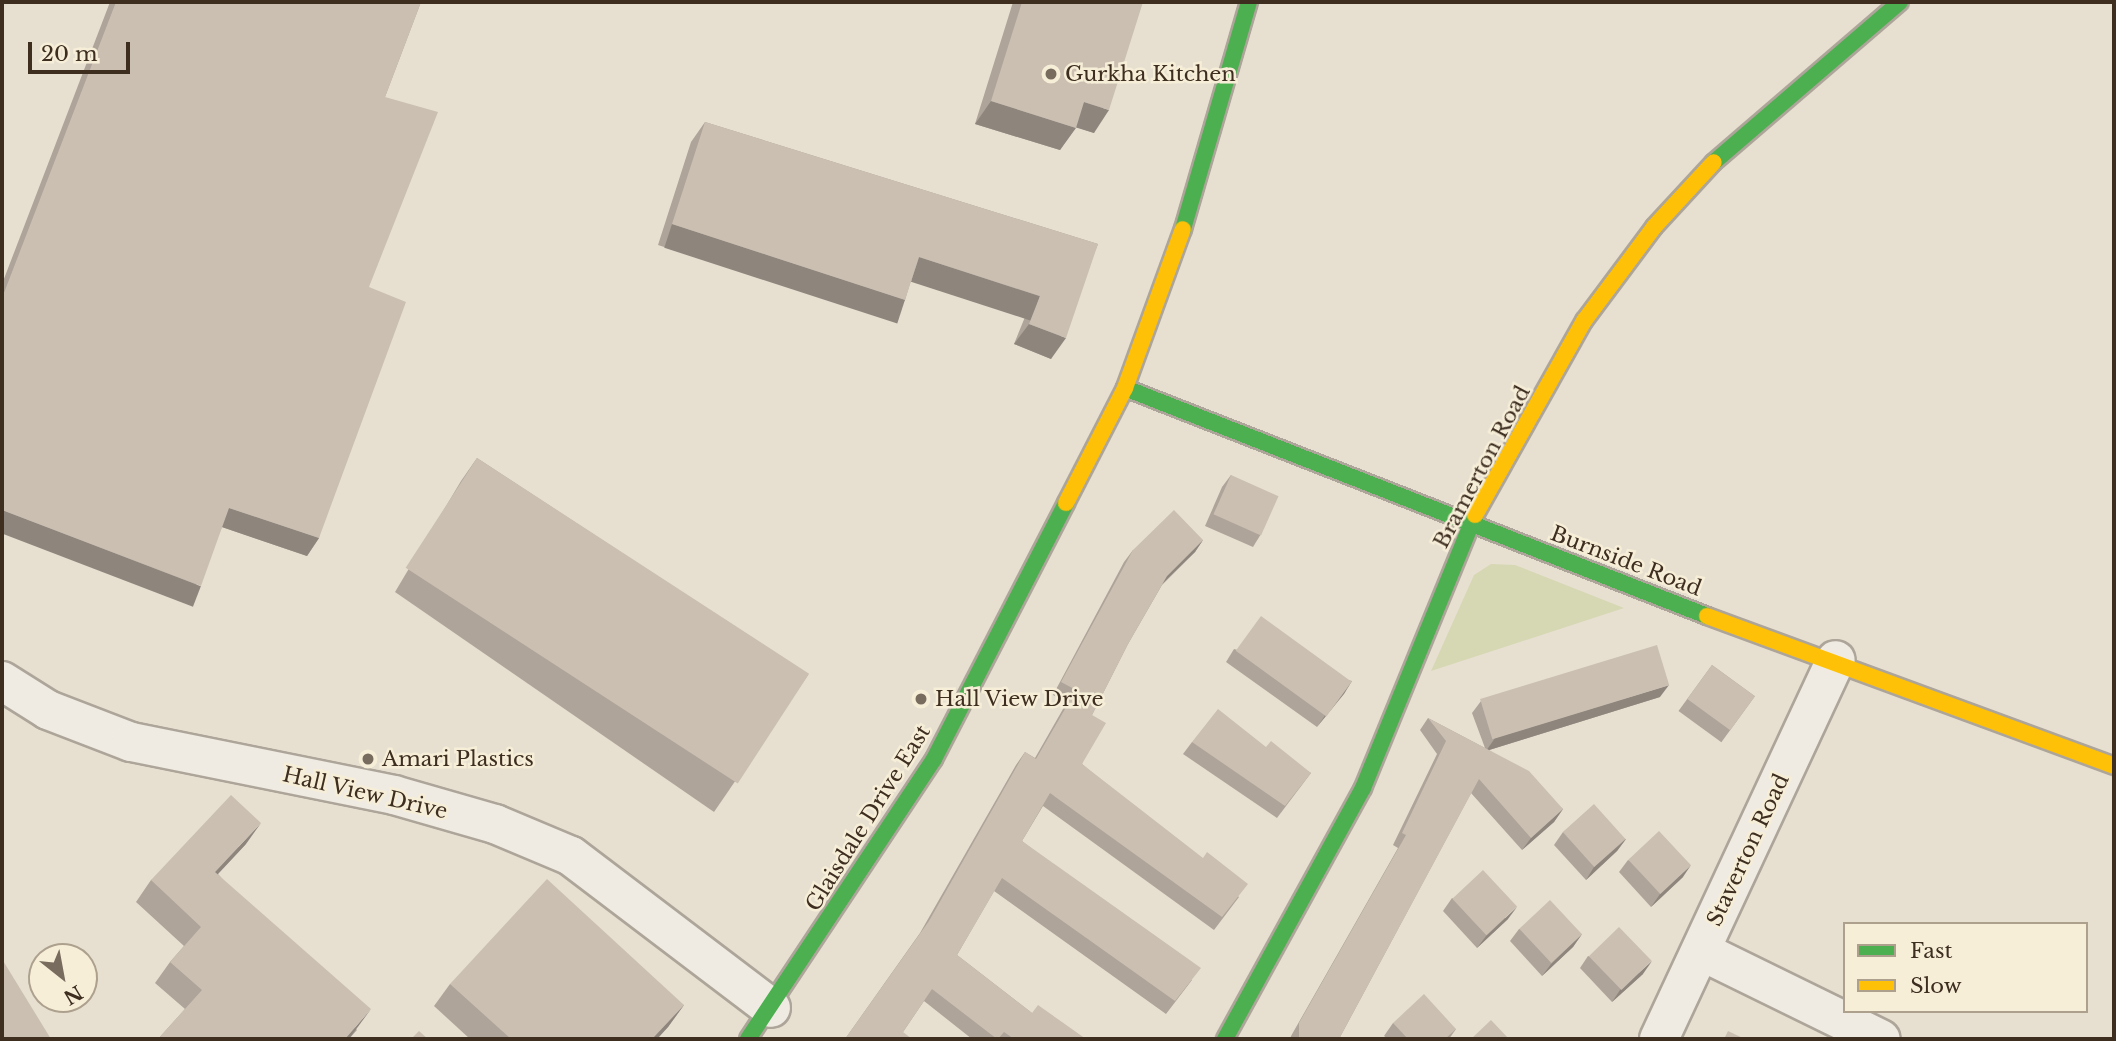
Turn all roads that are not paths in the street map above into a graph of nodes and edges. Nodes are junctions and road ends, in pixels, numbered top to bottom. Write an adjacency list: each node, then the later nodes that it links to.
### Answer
1 (1248, 2): 3 (street, Glaisdale Drive East)
2 (1900, 2): 4 (street, Bramerton Road)
3 (1125, 388): 4 (street, Burnside Road); 9 (street, Glaisdale Drive East)
4 (1471, 523): 5 (street, Burnside Road); 11 (street, Bramerton Road)
5 (1836, 660): 7 (street, Burnside Road); 8 (street, Staverton Road)
6 (2, 681): 9 (street, Hall View Drive)
7 (2114, 766)
8 (1701, 951): 12 (street, Staverton Road); 13 (street)
9 (771, 1008): 10 (street, Glaisdale Drive East)
10 (748, 1039)
11 (1225, 1039)
12 (1660, 1039)
13 (1881, 1039)

